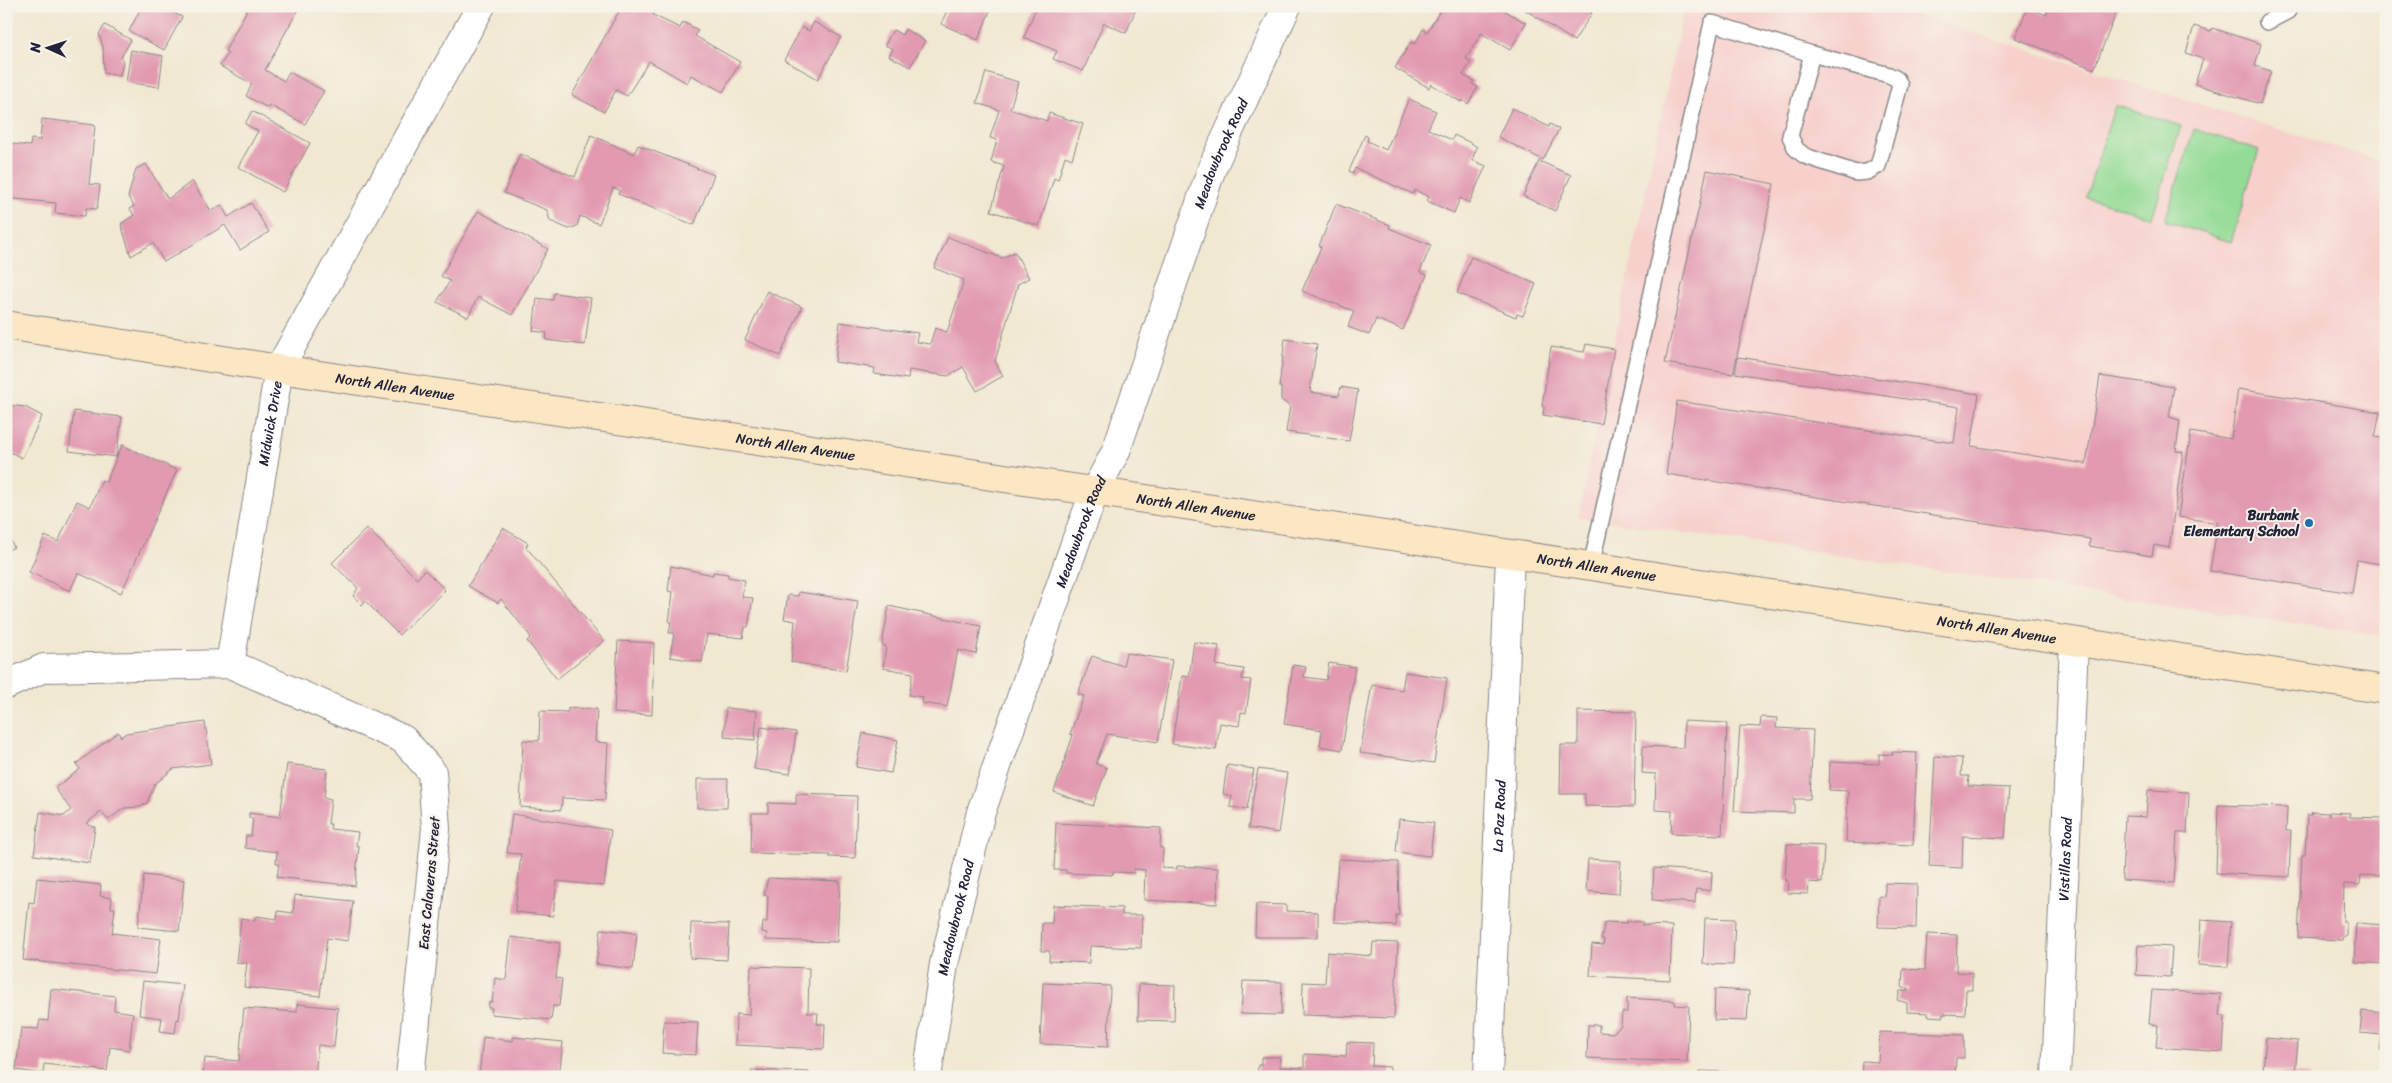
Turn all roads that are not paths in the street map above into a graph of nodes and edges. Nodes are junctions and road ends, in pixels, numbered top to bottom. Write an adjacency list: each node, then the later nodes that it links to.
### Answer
1 (482, 6): 7 (street, Midwick Drive)
2 (1287, 6): 8 (street, Meadowbrook Road)
3 (2290, 6): 4 (lane)
4 (2267, 22)
5 (1812, 54): 5 (lane); 10 (lane)
6 (6, 325): 7 (street, North Allen Avenue)
7 (279, 369): 8 (street, North Allen Avenue); 12 (street, Midwick Drive)
8 (1095, 491): 9 (street, North Allen Avenue); 16 (street, Meadowbrook Road)
9 (1510, 554): 10 (street, North Allen Avenue); 17 (street, La Paz Road)
10 (1590, 566): 11 (street, North Allen Avenue)
11 (2074, 642): 14 (street, North Allen Avenue); 18 (street, Vistillas Road)
12 (230, 664): 13 (street); 15 (street, East Calaveras Street)
13 (6, 685)
14 (2386, 690)
15 (410, 1077)
16 (927, 1077)
17 (1488, 1077)
18 (2056, 1077)

